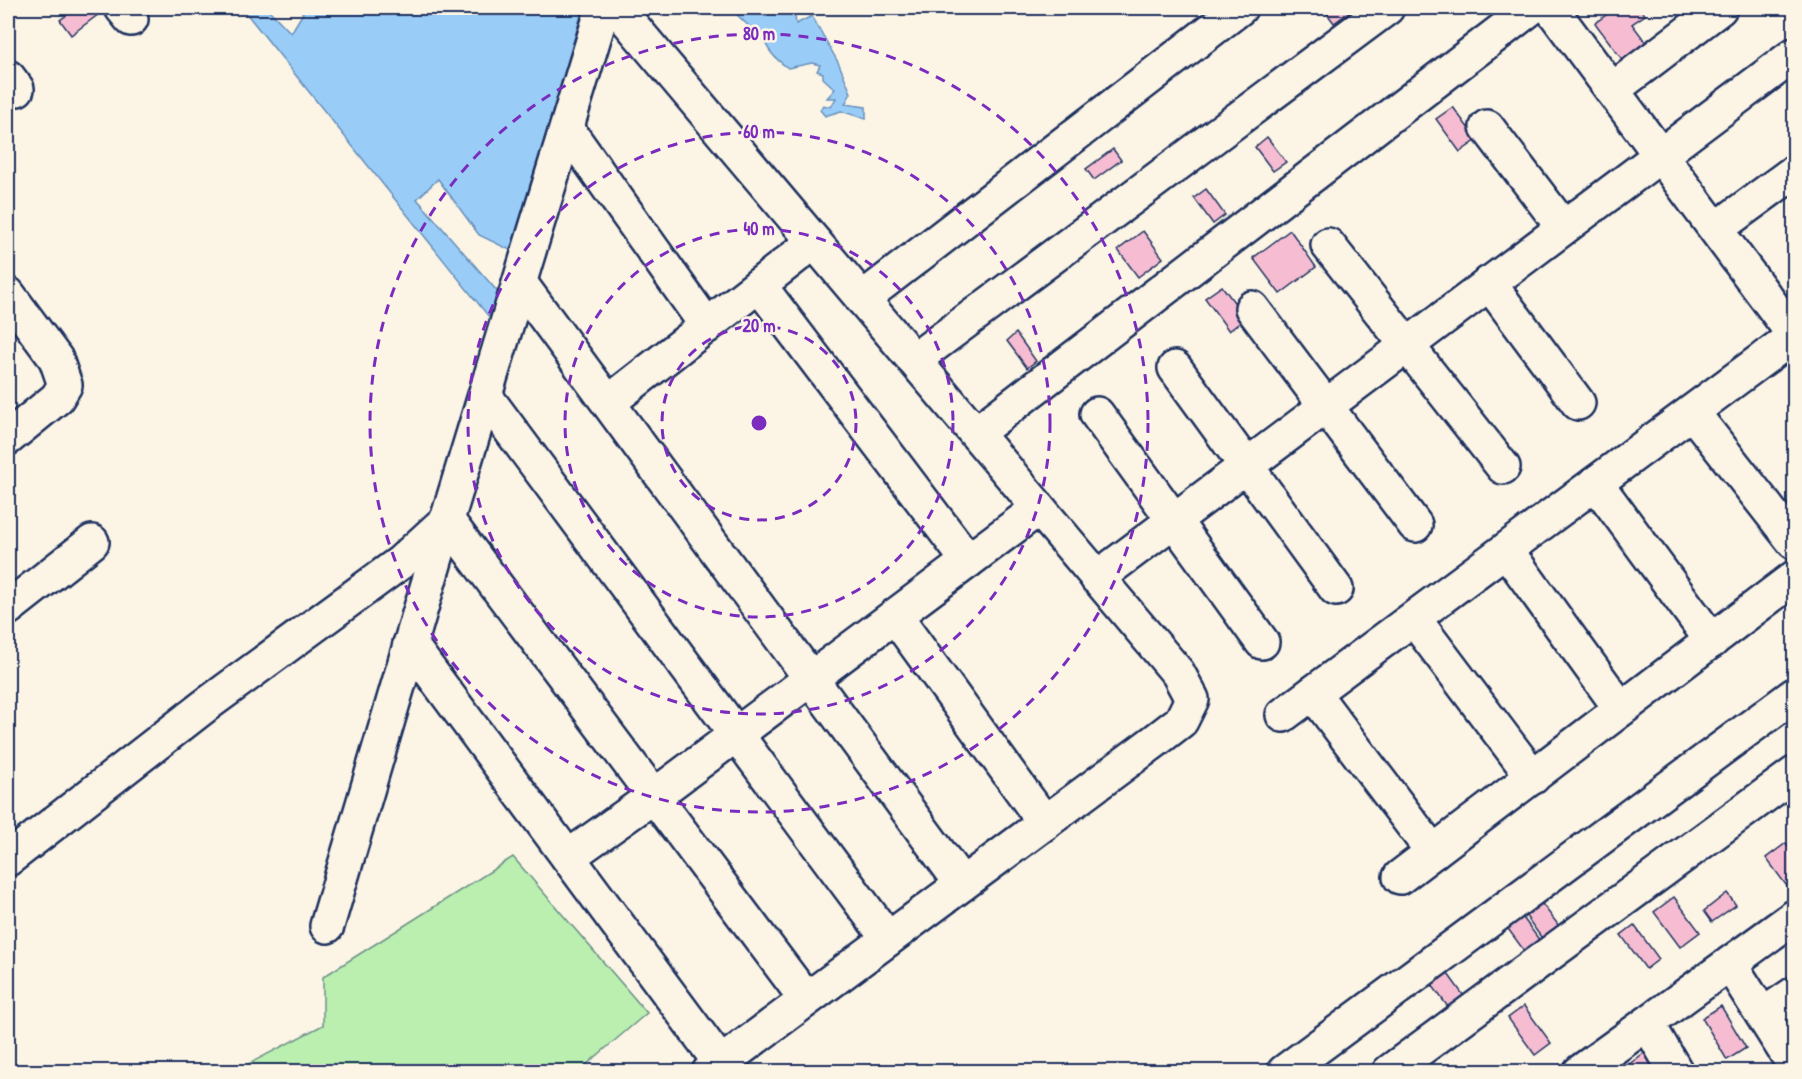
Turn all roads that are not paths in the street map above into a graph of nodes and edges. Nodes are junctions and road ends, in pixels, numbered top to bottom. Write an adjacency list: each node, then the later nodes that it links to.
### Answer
1 (603, 8): 11 (street)
2 (617, 8): 16 (street)
3 (1240, 8): 22 (street)
4 (1387, 8): 27 (street)
5 (1531, 8): 35 (street)
6 (1551, 8): 9 (street)
7 (1720, 8): 9 (street)
8 (1794, 55): 12 (street)
9 (1612, 90): 12 (street)
10 (1486, 127): 14 (street)
11 (567, 129): 18 (street); 24 (street)
12 (1660, 154): 14 (street); 15 (street)
13 (1794, 172): 15 (street)
14 (1563, 227): 19 (street)
15 (1716, 229): 25 (street)
16 (814, 242): 20 (street); 22 (street)
17 (1328, 245): 26 (street)
18 (520, 282): 29 (street); 30 (street)
19 (1489, 283): 26 (street); 31 (street)
20 (759, 285): 24 (street); 47 (street)
21 (8, 294): 36 (street)
22 (862, 299): 27 (street)
23 (1252, 308): 32 (street)
24 (706, 326): 30 (street)
25 (1794, 335): 33 (street)
26 (1407, 345): 32 (street); 38 (street)
27 (914, 360): 35 (street)
28 (1175, 368): 37 (street)
29 (486, 397): 41 (street); 62 (street)
30 (609, 402): 57 (street)
31 (1578, 403)
32 (1326, 405): 37 (street); 43 (street)
33 (1692, 412): 39 (street); 45 (street)
34 (1097, 414): 42 (street)
35 (976, 433): 40 (street)
36 (8, 438)
37 (1245, 466): 42 (street); 50 (street)
38 (1503, 466)
39 (1596, 483): 46 (street); 54 (street)
40 (1039, 508): 47 (street); 48 (street)
41 (447, 520): 56 (street); 65 (street); 69 (street)
42 (1173, 521): 48 (street); 55 (street)
43 (1415, 525)
44 (92, 542): 51 (street)
45 (1794, 542)
46 (1506, 550): 53 (street); 60 (street)
47 (968, 561): 52 (street)
48 (1097, 578): 66 (street)
49 (1794, 578): 54 (street)
50 (1336, 589)
51 (8, 608)
52 (895, 616): 57 (street); 66 (street)
53 (1414, 619): 58 (street); 64 (street)
54 (1712, 641): 60 (street)
55 (1262, 642)
56 (410, 644): 68 (street); 73 (street)
57 (812, 679): 62 (street); 71 (street)
58 (1313, 693): 61 (street); 67 (street)
59 (1794, 695): 82 (street)
60 (1622, 709): 64 (street)
61 (1283, 715)
62 (737, 734): 65 (street); 74 (street)
63 (1794, 774): 83 (street)
64 (1533, 777): 67 (street)
65 (654, 796): 68 (street); 77 (street)
66 (1045, 823): 71 (street)
67 (1433, 852): 70 (street)
68 (568, 857): 81 (street)
69 (8, 860)
70 (1400, 878)
71 (962, 884): 74 (street)
72 (1794, 916): 75 (street)
73 (327, 926)
74 (888, 939): 77 (street)
75 (1730, 964): 78 (street); 79 (street)
76 (1794, 994): 78 (street)
77 (806, 999): 81 (street)
78 (1763, 1015): 80 (street)
79 (1648, 1024): 84 (street); 85 (street)
80 (1794, 1065)
81 (719, 1068)
82 (1284, 1071)
83 (1389, 1071)
84 (1580, 1071)
85 (1676, 1071)

